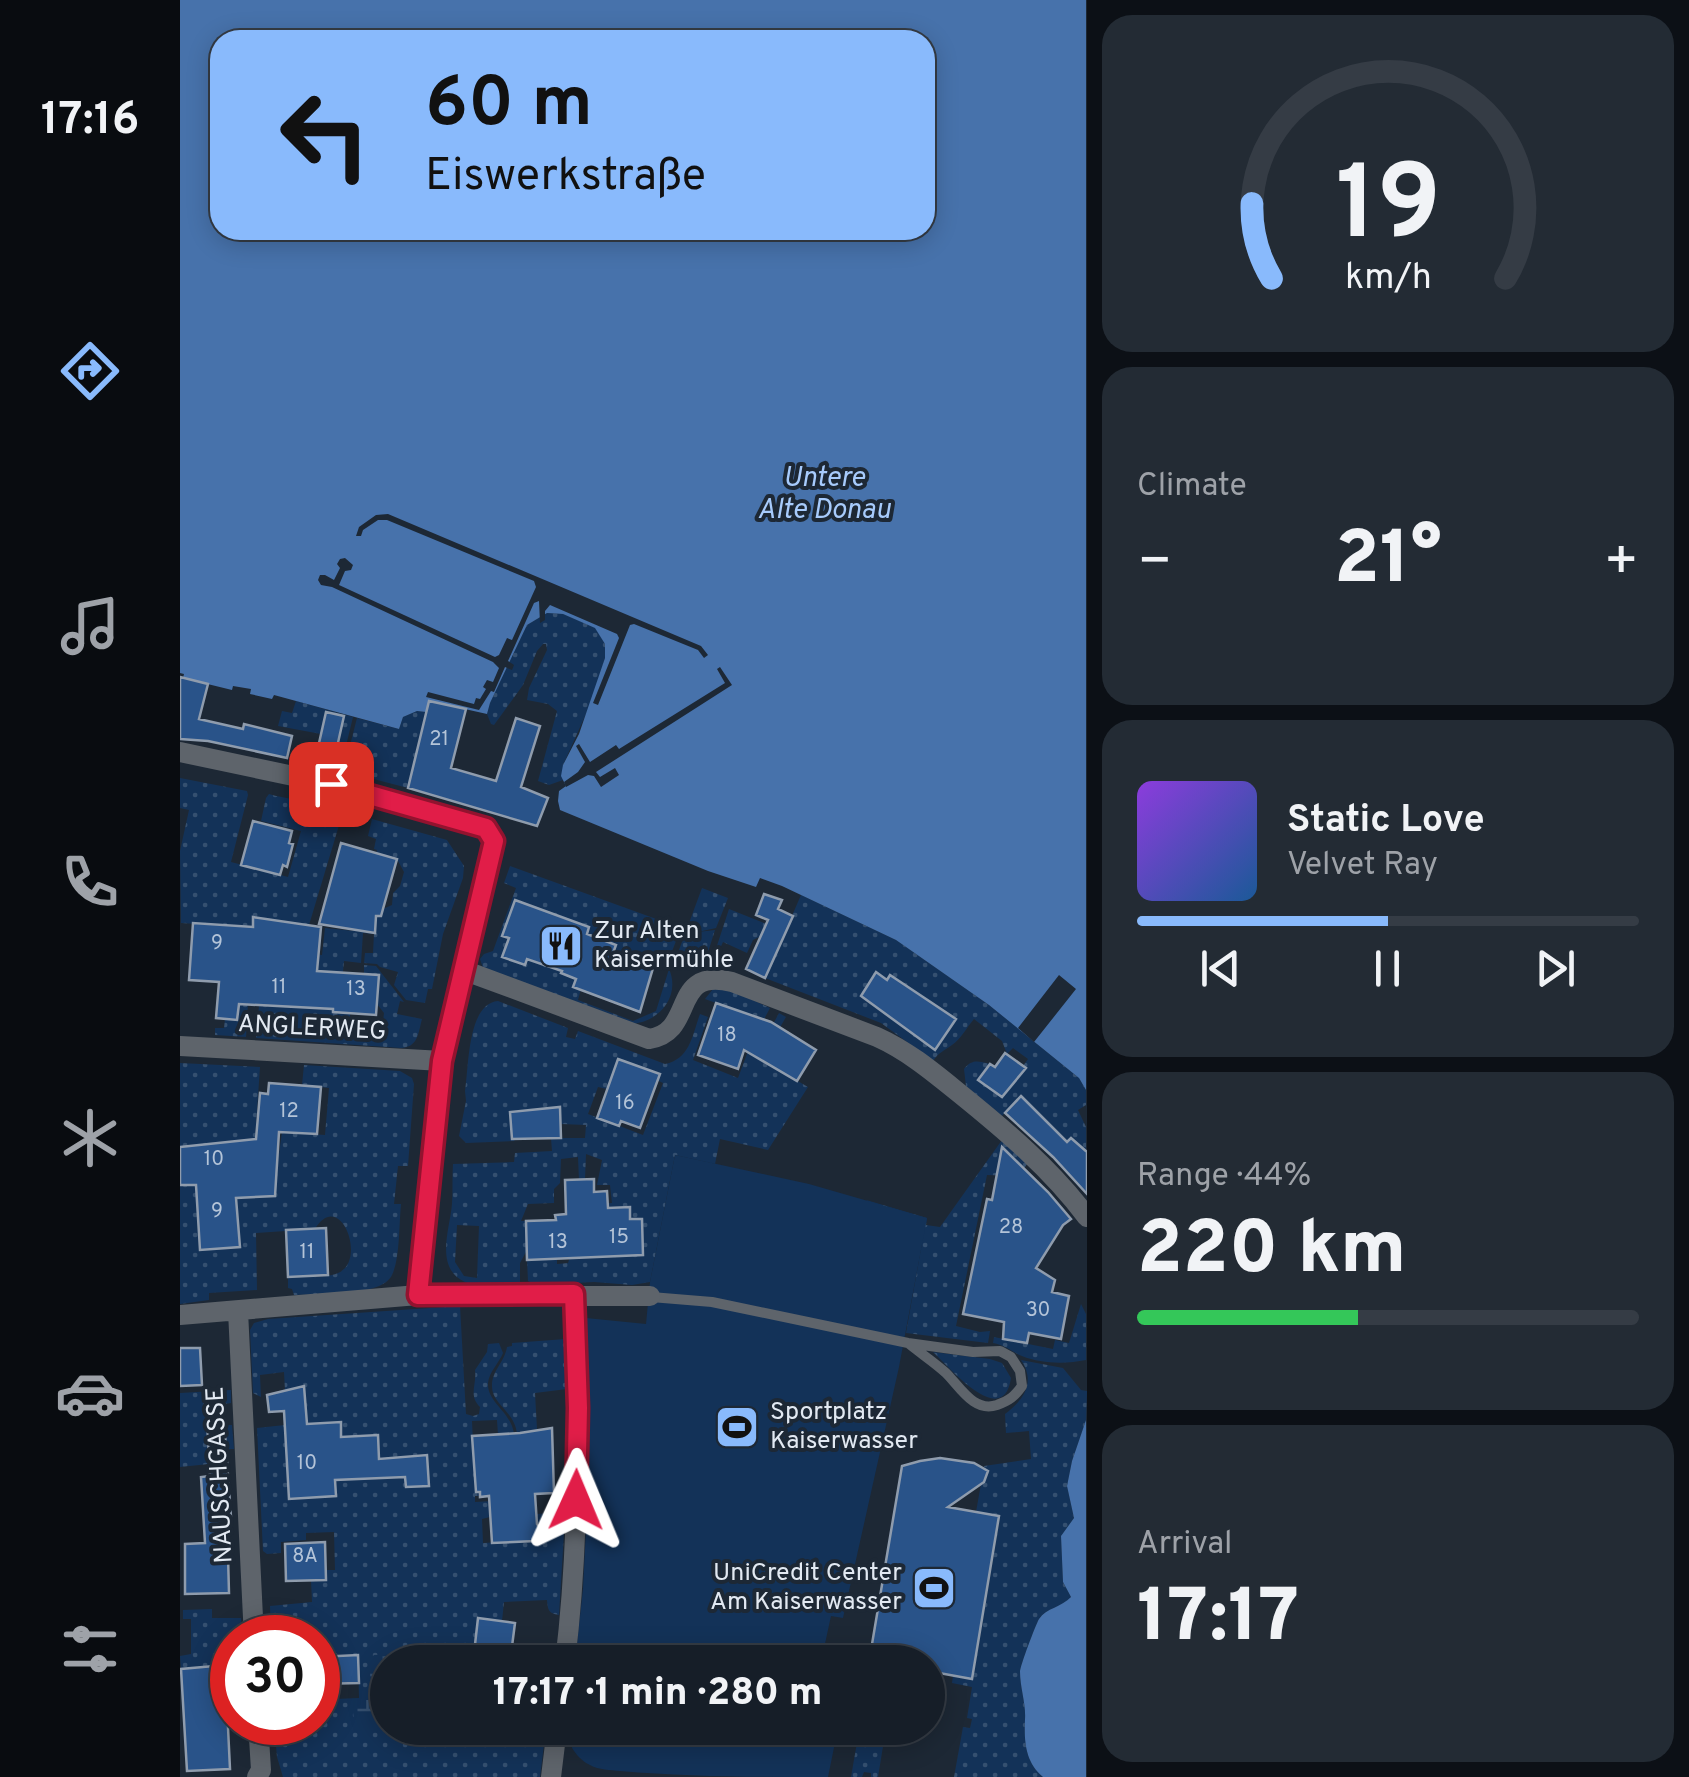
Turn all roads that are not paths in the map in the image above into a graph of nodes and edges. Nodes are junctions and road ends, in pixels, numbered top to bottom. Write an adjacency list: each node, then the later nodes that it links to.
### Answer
1 (180, 752): 2 (street)
2 (463, 970): 4 (street); 5 (street)
3 (180, 1046): 4 (street, ANGLERWEG)
4 (442, 1061): 7 (street)
5 (1086, 1217)
6 (574, 1294): 7 (street); 8 (street); 13 (street)
7 (418, 1295): 9 (street)
8 (650, 1296): 11 (lane)
9 (238, 1311): 10 (street); 12 (street, NAUSCHGASSE)
10 (180, 1315)
11 (908, 1343): 11 (lane)
12 (253, 1615)
13 (567, 1645)
14 (259, 1745): 16 (street)
15 (555, 1745): 17 (street)
16 (257, 1777)
17 (551, 1777)

